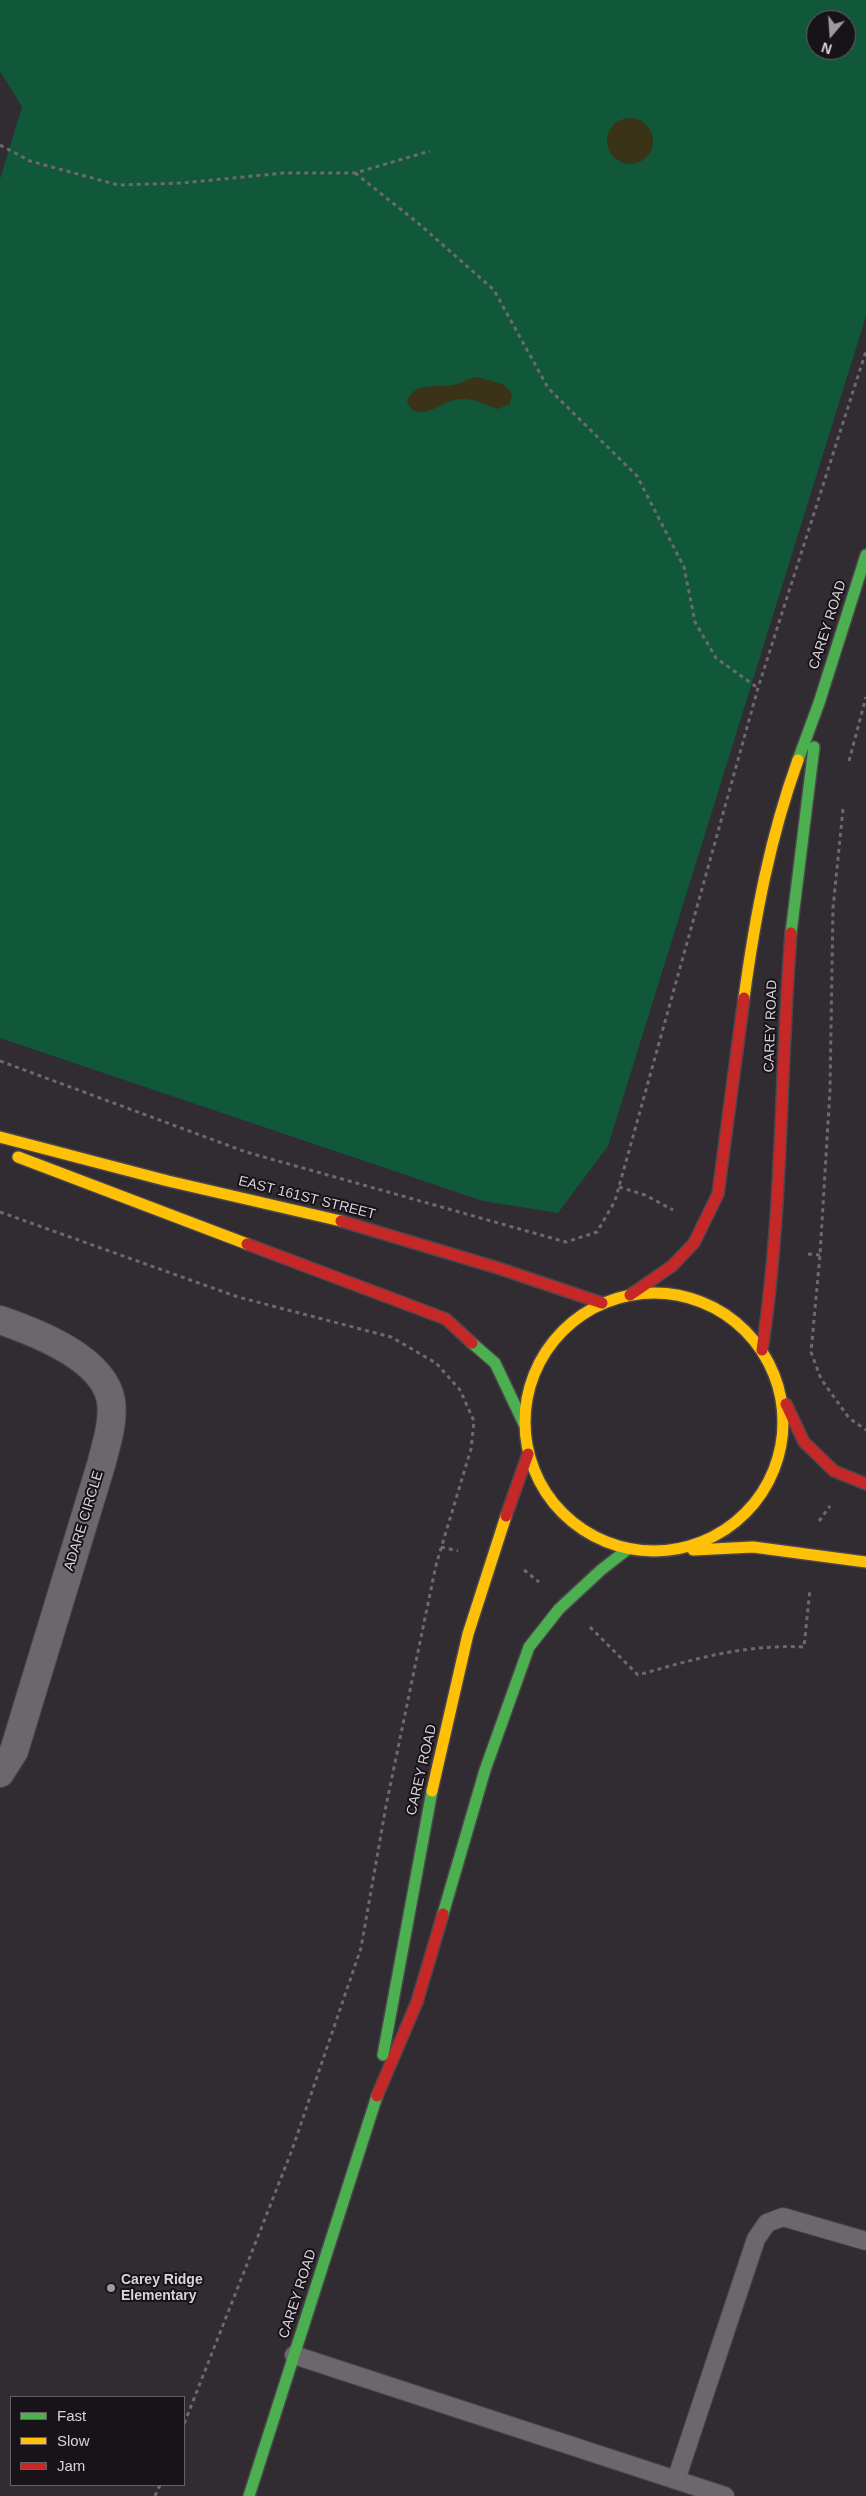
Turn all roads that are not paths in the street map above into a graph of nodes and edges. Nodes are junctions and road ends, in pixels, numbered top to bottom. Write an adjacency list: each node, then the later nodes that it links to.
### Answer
1 (866, 555): 2 (street, CAREY ROAD)
2 (819, 703): 5 (street, CAREY ROAD); 8 (street, CAREY ROAD)
3 (0, 1137): 6 (street, EAST 161ST STREET)
4 (8, 1153): 10 (street)
5 (630, 1295): 6 (street); 8 (street)
6 (602, 1303): 10 (street)
7 (0, 1320): 16 (street, ADARE CIRCLE)
8 (762, 1350): 9 (street)
9 (780, 1390): 12 (street); 14 (street)
10 (524, 1424): 11 (street)
11 (528, 1454): 13 (street); 17 (street, CAREY ROAD)
12 (866, 1484)
13 (628, 1549): 14 (street); 17 (street, CAREY ROAD)
14 (672, 1551): 15 (street)
15 (866, 1562)
16 (0, 1773)
17 (375, 2101): 19 (street, CAREY ROAD)
18 (866, 2241): 20 (lane)
19 (294, 2355): 20 (lane); 21 (street, CAREY ROAD)
20 (676, 2480): 22 (lane)
21 (249, 2496)
22 (726, 2496)

